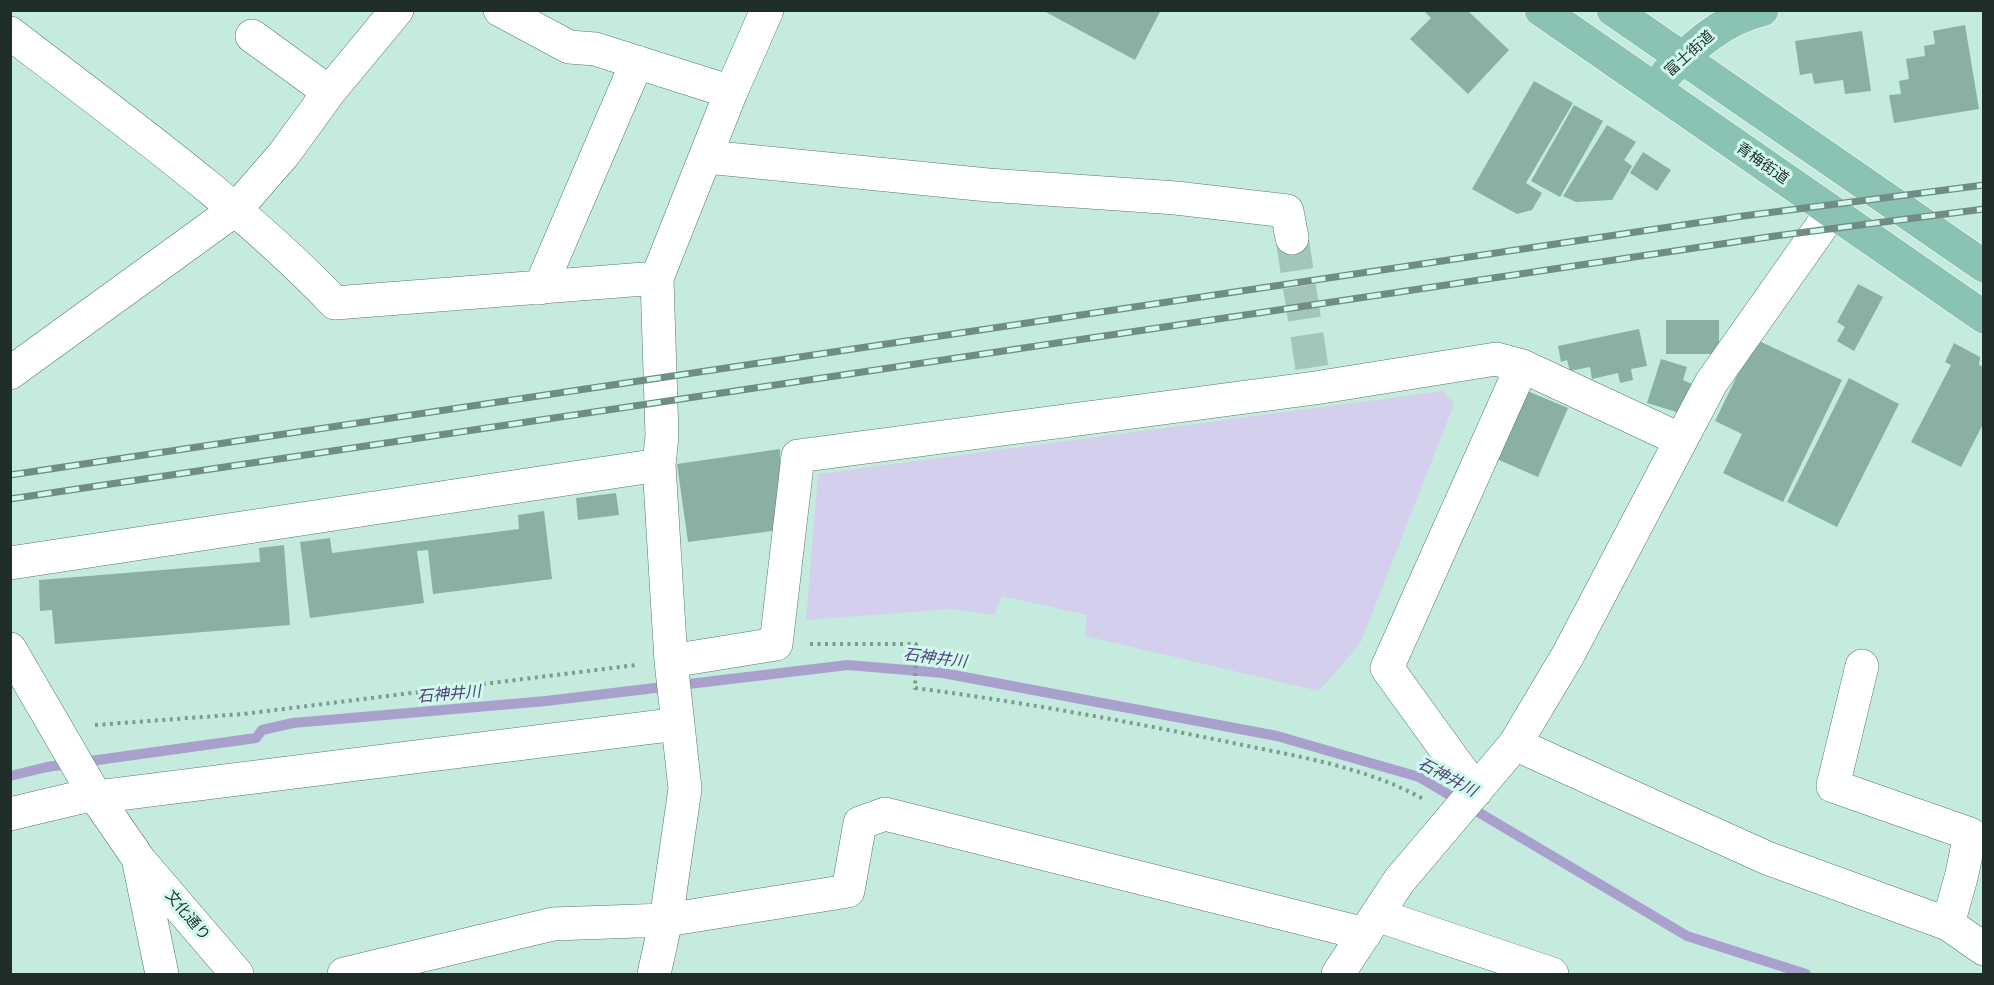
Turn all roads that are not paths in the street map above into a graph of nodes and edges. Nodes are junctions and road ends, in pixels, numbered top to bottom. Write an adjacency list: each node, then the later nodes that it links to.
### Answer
1 (397, 10): 12 (street)
2 (500, 10): 10 (street)
3 (767, 10): 13 (street)
4 (1541, 10): 11 (main road, 青梅街道)
5 (1613, 10): 9 (main road)
6 (1762, 10): 9 (main road, 富士街道)
7 (10, 33): 15 (street)
8 (252, 36): 12 (street)
9 (1683, 58): 11 (main road, 富士街道); 18 (main road)
10 (637, 62): 13 (street); 20 (street)
11 (1653, 87): 16 (main road, 青梅街道)
12 (329, 92): 15 (street)
13 (731, 92): 14 (street)
14 (707, 157): 17 (street); 19 (street)
15 (236, 209): 20 (street); 23 (street)
16 (1831, 213): 21 (main road, 青梅街道); 24 (street)
17 (1292, 238)
18 (1983, 266)
19 (657, 278): 20 (street); 25 (street)
20 (540, 288)
21 (1983, 317)
22 (1522, 366): 24 (street); 28 (street); 33 (street)
23 (10, 373)
24 (1681, 440): 31 (street)
25 (659, 465): 26 (street); 28 (street)
26 (10, 563)
27 (10, 649): 32 (street, 文化通り)
28 (671, 661): 30 (street)
29 (1862, 666): 37 (street)
30 (678, 724): 32 (street); 36 (street)
31 (1515, 744): 33 (street); 37 (street)
32 (92, 790): 34 (street); 35 (street, 文化通り)
33 (1476, 791): 38 (street)
34 (10, 814)
35 (138, 858): 40 (street); 41 (street, 文化通り)
36 (666, 921): 38 (street); 42 (street); 43 (street)
37 (1948, 924): 39 (street)
38 (1371, 925): 44 (street); 45 (street)
39 (1983, 949)
40 (162, 975)
41 (237, 975)
42 (344, 975)
43 (654, 975)
44 (1338, 975)
45 (1552, 975)

